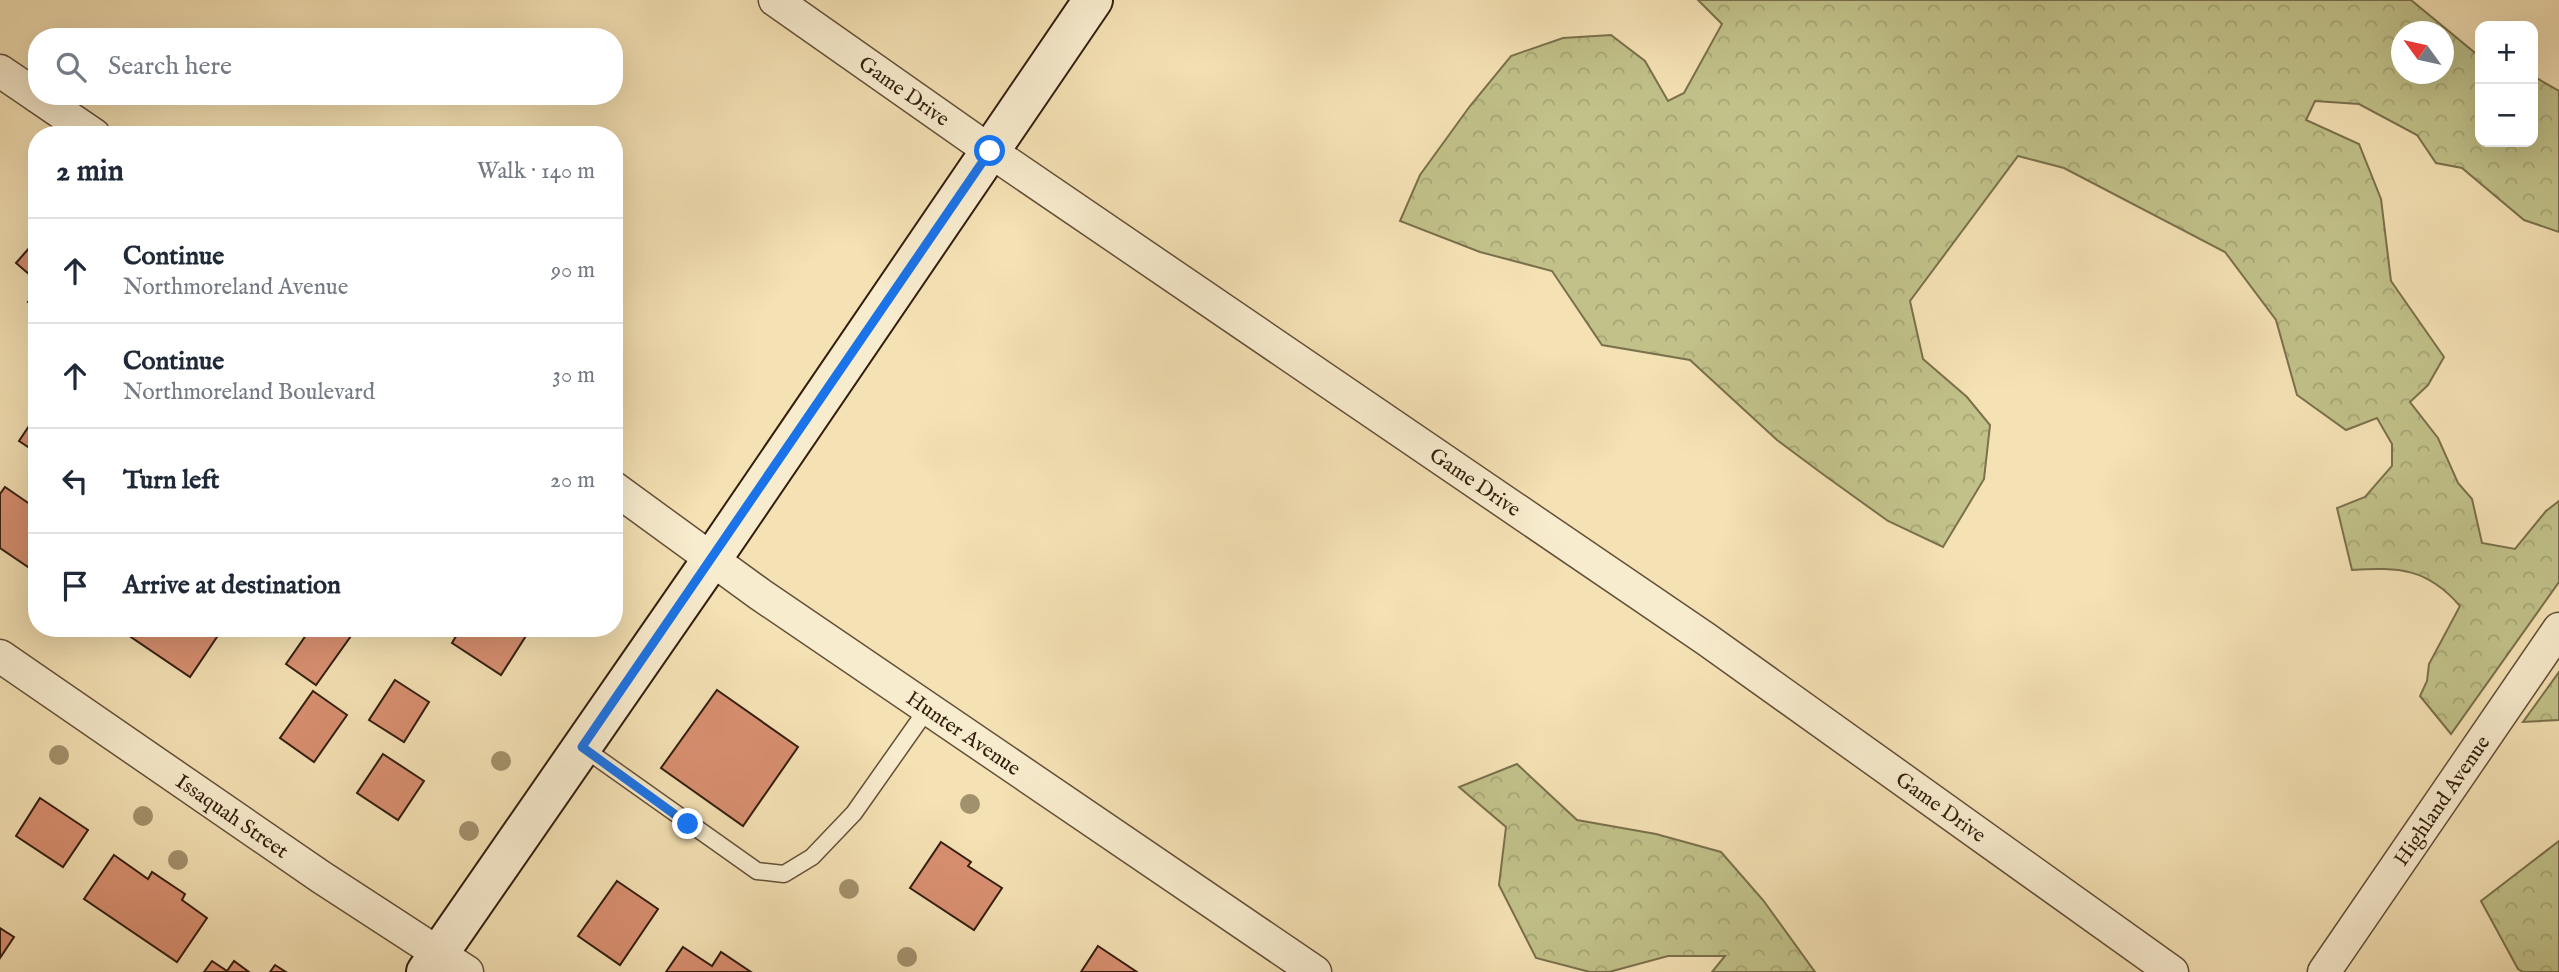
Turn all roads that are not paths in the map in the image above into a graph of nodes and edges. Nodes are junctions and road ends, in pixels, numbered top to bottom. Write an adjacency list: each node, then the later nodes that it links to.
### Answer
1 (775, 0): 7 (street, Game Drive)
2 (1093, 0): 7 (street)
3 (0, 71): 4 (street)
4 (28, 90)
5 (50, 105): 6 (street)
6 (81, 126)
7 (990, 151): 9 (street); 16 (street, Game Drive)
8 (623, 495): 9 (street, Hunter Avenue)
9 (712, 559): 12 (street, Hunter Avenue); 13 (street)
10 (2559, 629): 17 (street, Highland Avenue)
11 (0, 656): 14 (street, Issaquah Street)
12 (928, 708): 13 (lane); 15 (street, Hunter Avenue)
13 (582, 747): 14 (street)
14 (444, 966)
15 (1315, 972)
16 (2172, 972)
17 (2324, 972)

